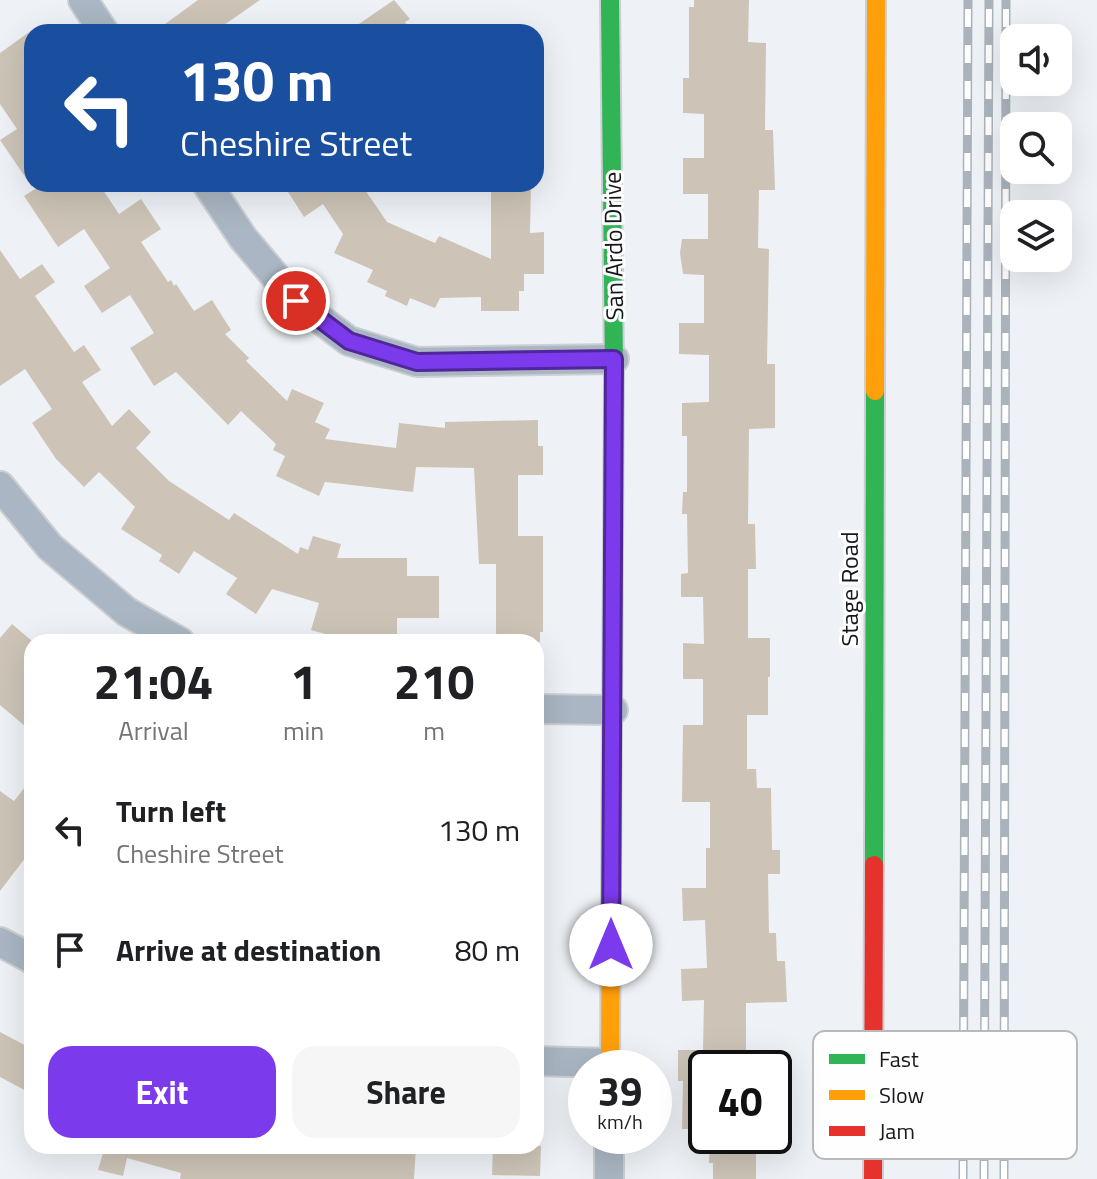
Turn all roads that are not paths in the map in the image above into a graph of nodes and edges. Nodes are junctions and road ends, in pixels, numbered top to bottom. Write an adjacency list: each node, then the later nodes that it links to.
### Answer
1 (83, 0): 4 (street)
2 (610, 0): 6 (main road, San Ardo Drive)
3 (876, 0): 13 (main road, Stage Road)
4 (99, 24)
5 (212, 192): 6 (street)
6 (614, 359): 10 (main road, San Ardo Drive)
7 (0, 486): 8 (street)
8 (166, 634)
9 (544, 709): 10 (street)
10 (613, 710): 14 (main road, San Ardo Drive)
11 (0, 942): 12 (street)
12 (24, 955)
13 (873, 1031)
14 (610, 1050)
15 (544, 1061): 16 (street)
16 (568, 1063)
17 (609, 1154): 19 (street)
18 (873, 1159): 20 (main road, Stage Road)
19 (609, 1179)
20 (873, 1179)

